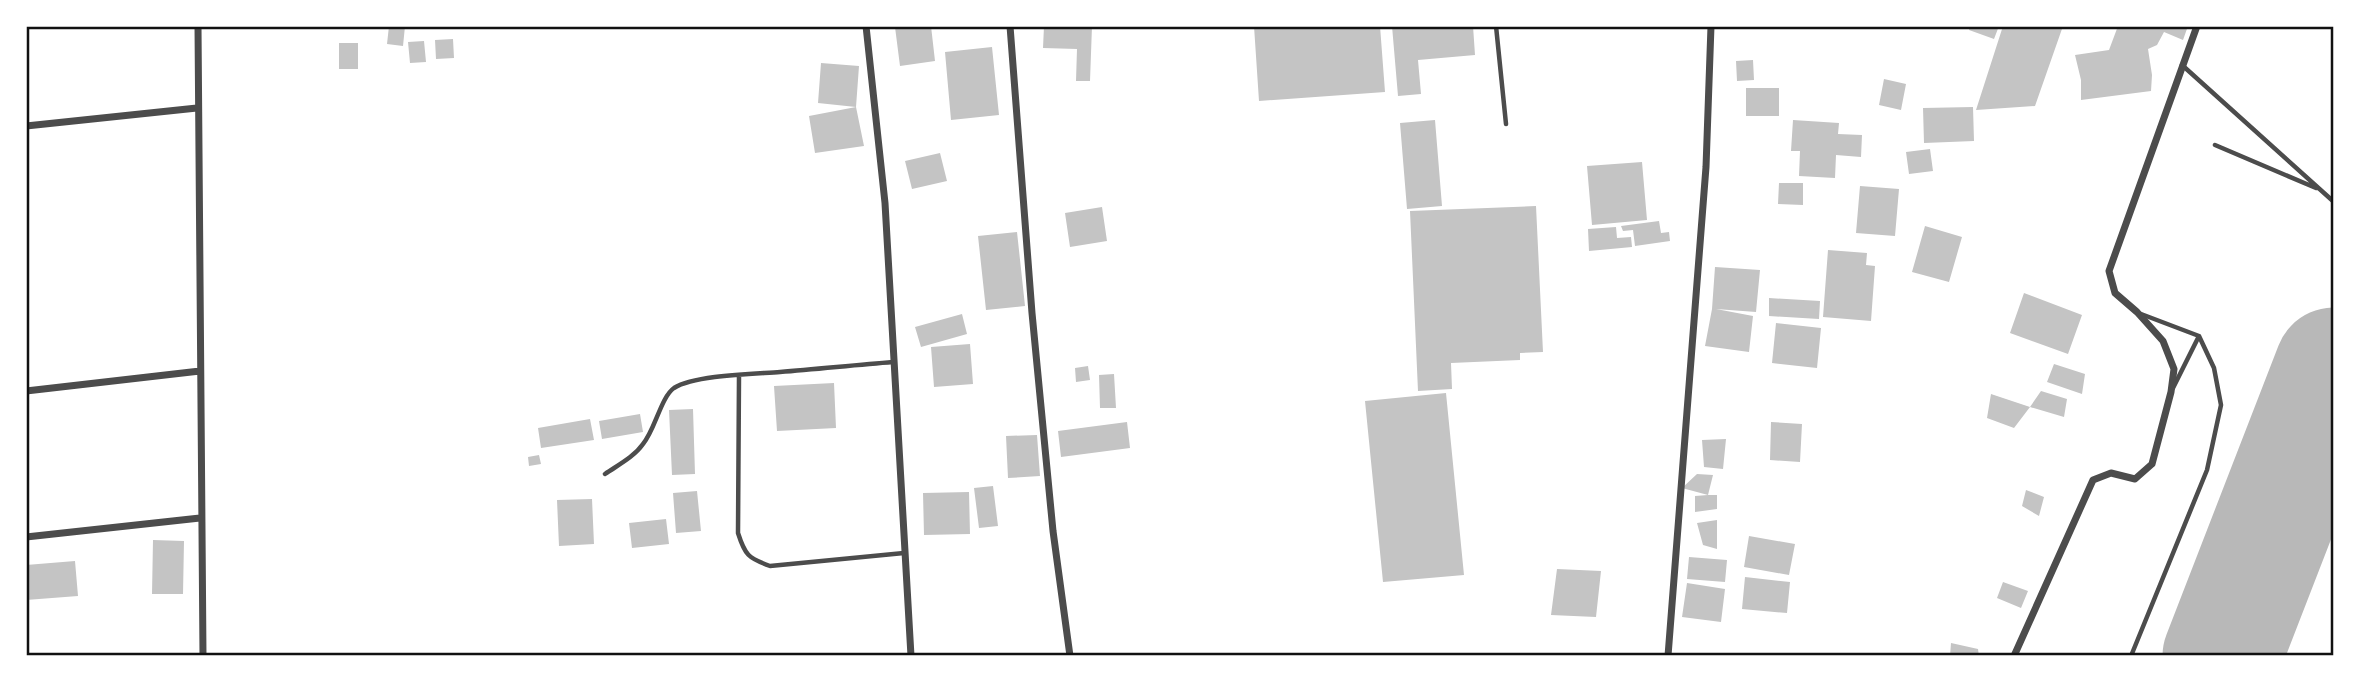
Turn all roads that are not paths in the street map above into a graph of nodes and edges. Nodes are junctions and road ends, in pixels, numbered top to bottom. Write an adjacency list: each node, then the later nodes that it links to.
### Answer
1 (198, 26): 8 (street)
2 (866, 26): 16 (street)
3 (1010, 26): 27 (street)
4 (1496, 26): 9 (lane)
5 (1711, 26): 28 (street)
6 (2197, 26): 7 (street)
7 (2182, 64): 12 (lane); 14 (street)
8 (197, 108): 10 (street); 17 (street)
9 (1506, 124)
10 (26, 126)
11 (2214, 145): 12 (lane)
12 (2320, 189): 13 (lane)
13 (2334, 202)
14 (2137, 312): 15 (lane); 20 (street)
15 (2199, 336): 20 (lane); 30 (lane)
16 (893, 362): 18 (lane); 24 (street)
17 (200, 371): 19 (street); 22 (street)
18 (739, 376): 21 (lane); 24 (lane)
19 (26, 391)
20 (2171, 392): 29 (street)
21 (605, 474)
22 (200, 518): 23 (street); 25 (street)
23 (26, 537)
24 (904, 553): 26 (street)
25 (203, 656)
26 (911, 656)
27 (1070, 656)
28 (1668, 656)
29 (2014, 656)
30 (2130, 656)

